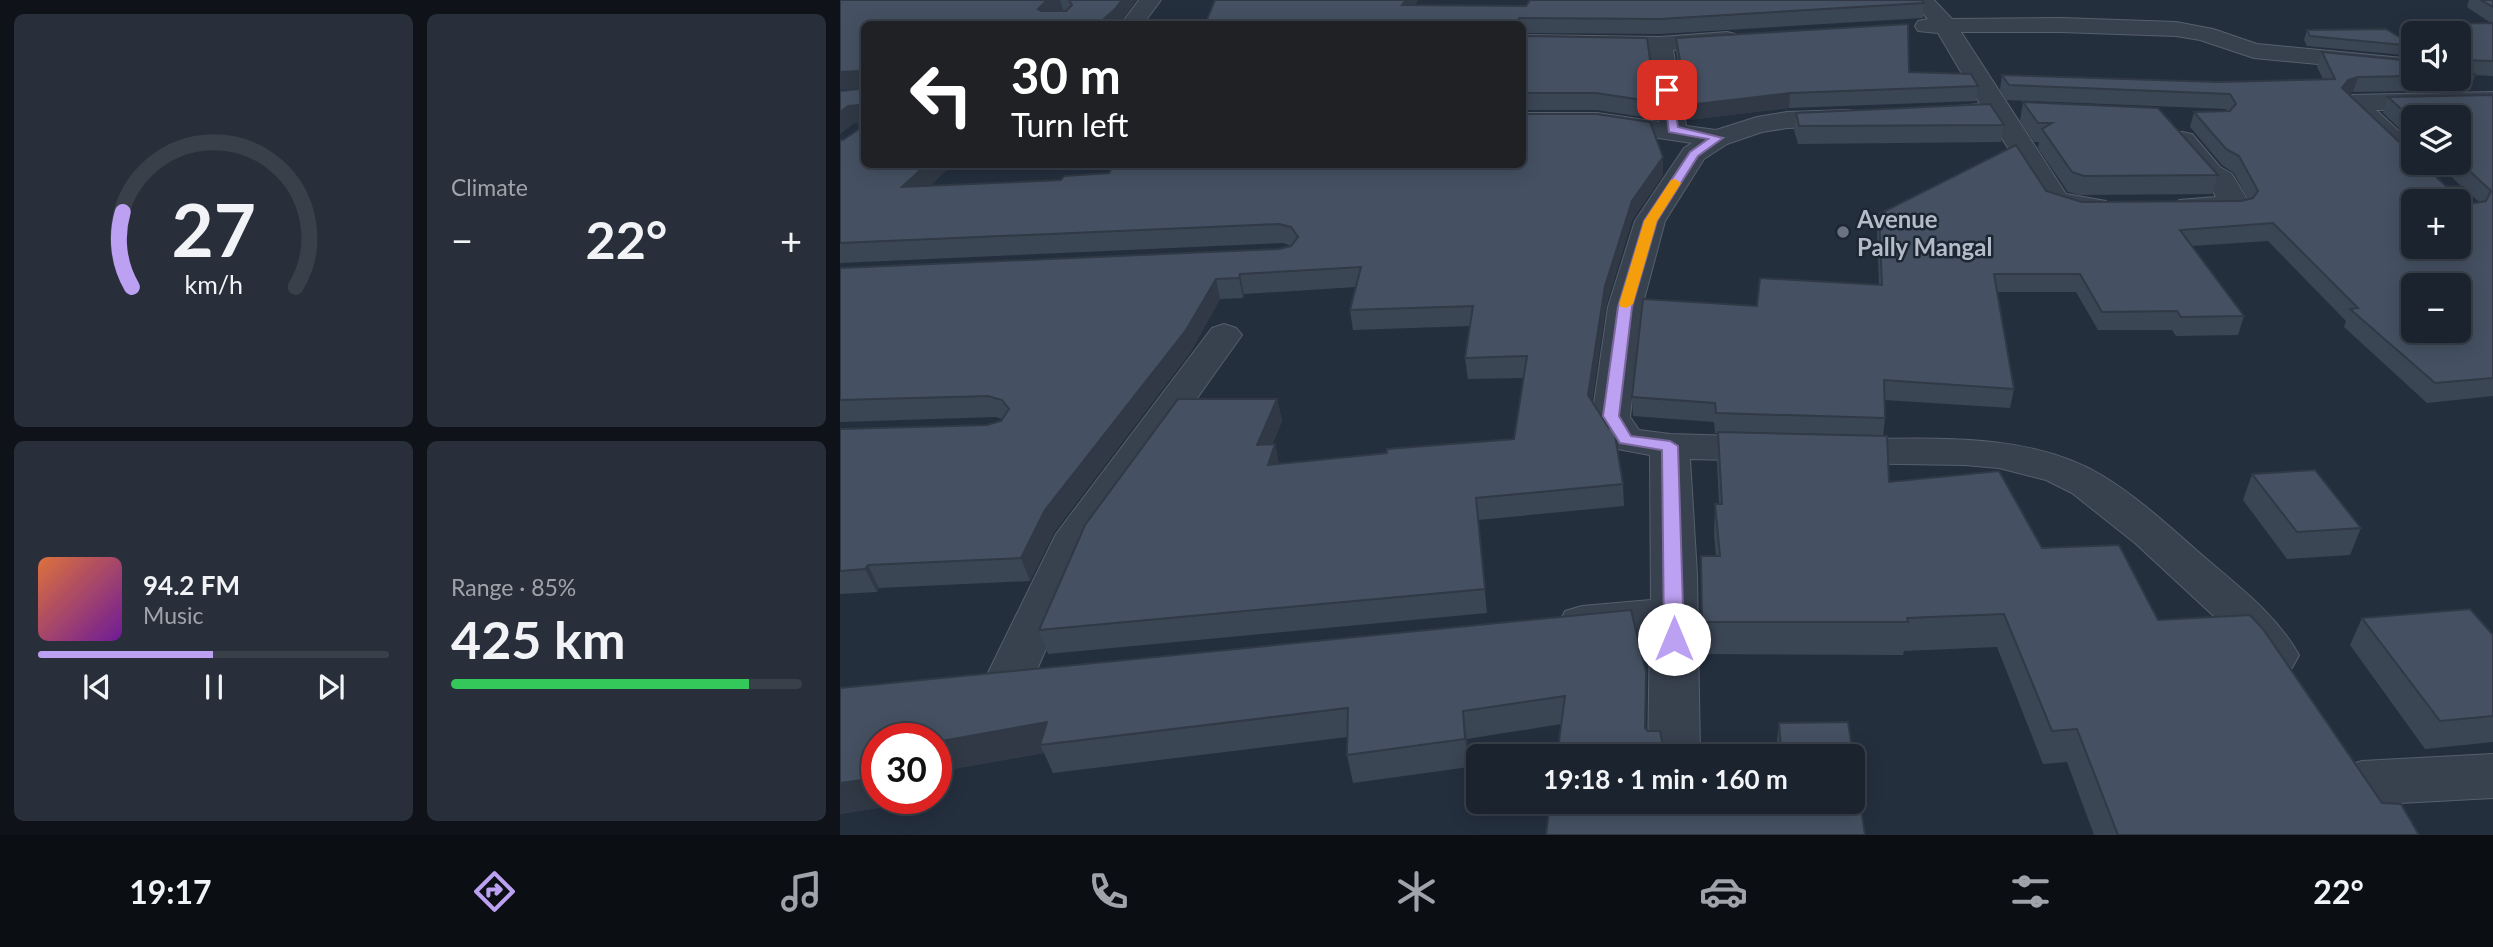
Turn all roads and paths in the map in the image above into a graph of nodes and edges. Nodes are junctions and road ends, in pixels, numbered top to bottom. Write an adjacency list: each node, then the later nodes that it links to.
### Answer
1 (1150, 0): 3 (street)
2 (1922, 0): 4 (street)
3 (1134, 21)
4 (1945, 25): 5 (street); 9 (street); 11 (street)
5 (1901, 27)
6 (1754, 37): 8 (street)
7 (1526, 42): 8 (street)
8 (1660, 44): 14 (street)
9 (2401, 65)
10 (2488, 86): 16 (street)
11 (2011, 111): 15 (street); 17 (street)
12 (2176, 117): 18 (street)
13 (1526, 121): 14 (street)
14 (1673, 130): 15 (street)
15 (1717, 138): 20 (street)
16 (2401, 148)
17 (2118, 207)
18 (2158, 207)
19 (1224, 335): 23 (street)
20 (1670, 446): 21 (street); 24 (street)
21 (1674, 614): 22 (street); 25 (street)
22 (1536, 628)
23 (1065, 674)
24 (2301, 693)
25 (1674, 744)
26 (2493, 776): 27 (street)
27 (2364, 786)
28 (1675, 814): 29 (street)
29 (1675, 835)

